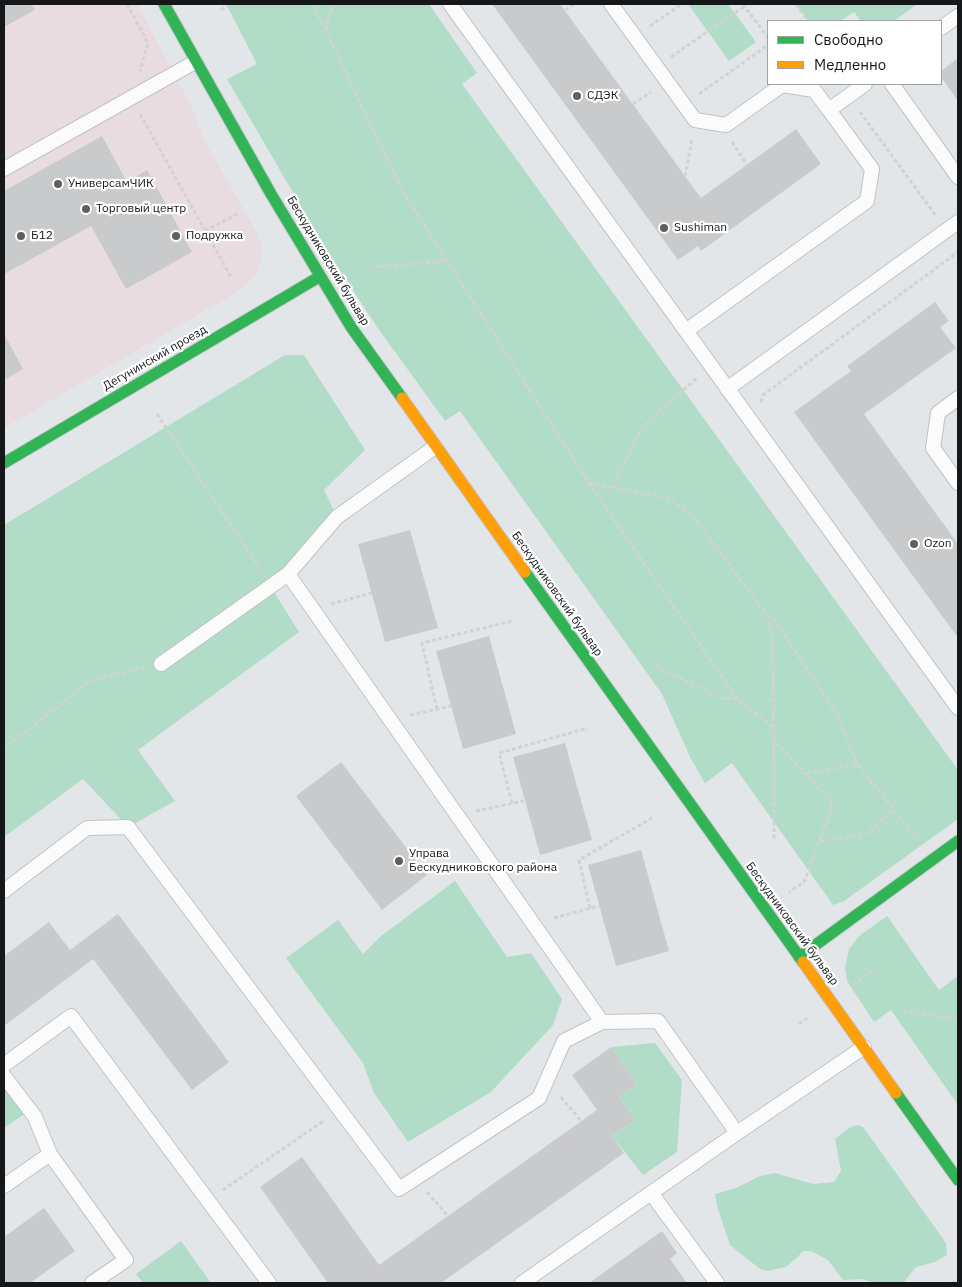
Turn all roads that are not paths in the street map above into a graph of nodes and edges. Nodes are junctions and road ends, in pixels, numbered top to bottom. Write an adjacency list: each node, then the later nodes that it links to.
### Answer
1 (164, 4): 6 (street, Бескудниковский бульвар)
2 (450, 4): 14 (lane)
3 (612, 4): 9 (lane)
4 (958, 16): 5 (lane)
5 (942, 27)
6 (195, 62): 10 (lane); 13 (street, Бескудниковский бульвар)
7 (864, 85): 9 (lane)
8 (893, 85): 11 (lane)
9 (829, 110): 14 (lane)
10 (4, 169)
11 (958, 177)
12 (958, 222): 15 (lane)
13 (319, 276): 17 (street, Бескудниковский бульвар); 18 (street, Дегунинский проезд)
14 (686, 331): 15 (lane)
15 (727, 389): 22 (lane)
16 (958, 398): 19 (lane)
17 (435, 447): 20 (lane); 25 (street, Бескудниковский бульвар)
18 (4, 463)
19 (958, 484)
20 (288, 574): 21 (lane); 26 (lane)
21 (161, 664)
22 (958, 708)
23 (958, 841): 25 (street)
24 (4, 891): 26 (lane)
25 (799, 957): 27 (street, Бескудниковский бульвар)
26 (602, 1022): 30 (lane)
27 (864, 1047): 30 (lane); 32 (street, Бескудниковский бульвар)
28 (4, 1065): 36 (lane)
29 (4, 1076): 31 (lane)
30 (737, 1134): 34 (lane)
31 (50, 1154): 33 (lane); 35 (lane)
32 (958, 1180)
33 (4, 1186)
34 (652, 1193): 37 (lane); 38 (lane)
35 (92, 1283)
36 (269, 1283)
37 (522, 1283)
38 (717, 1283)

